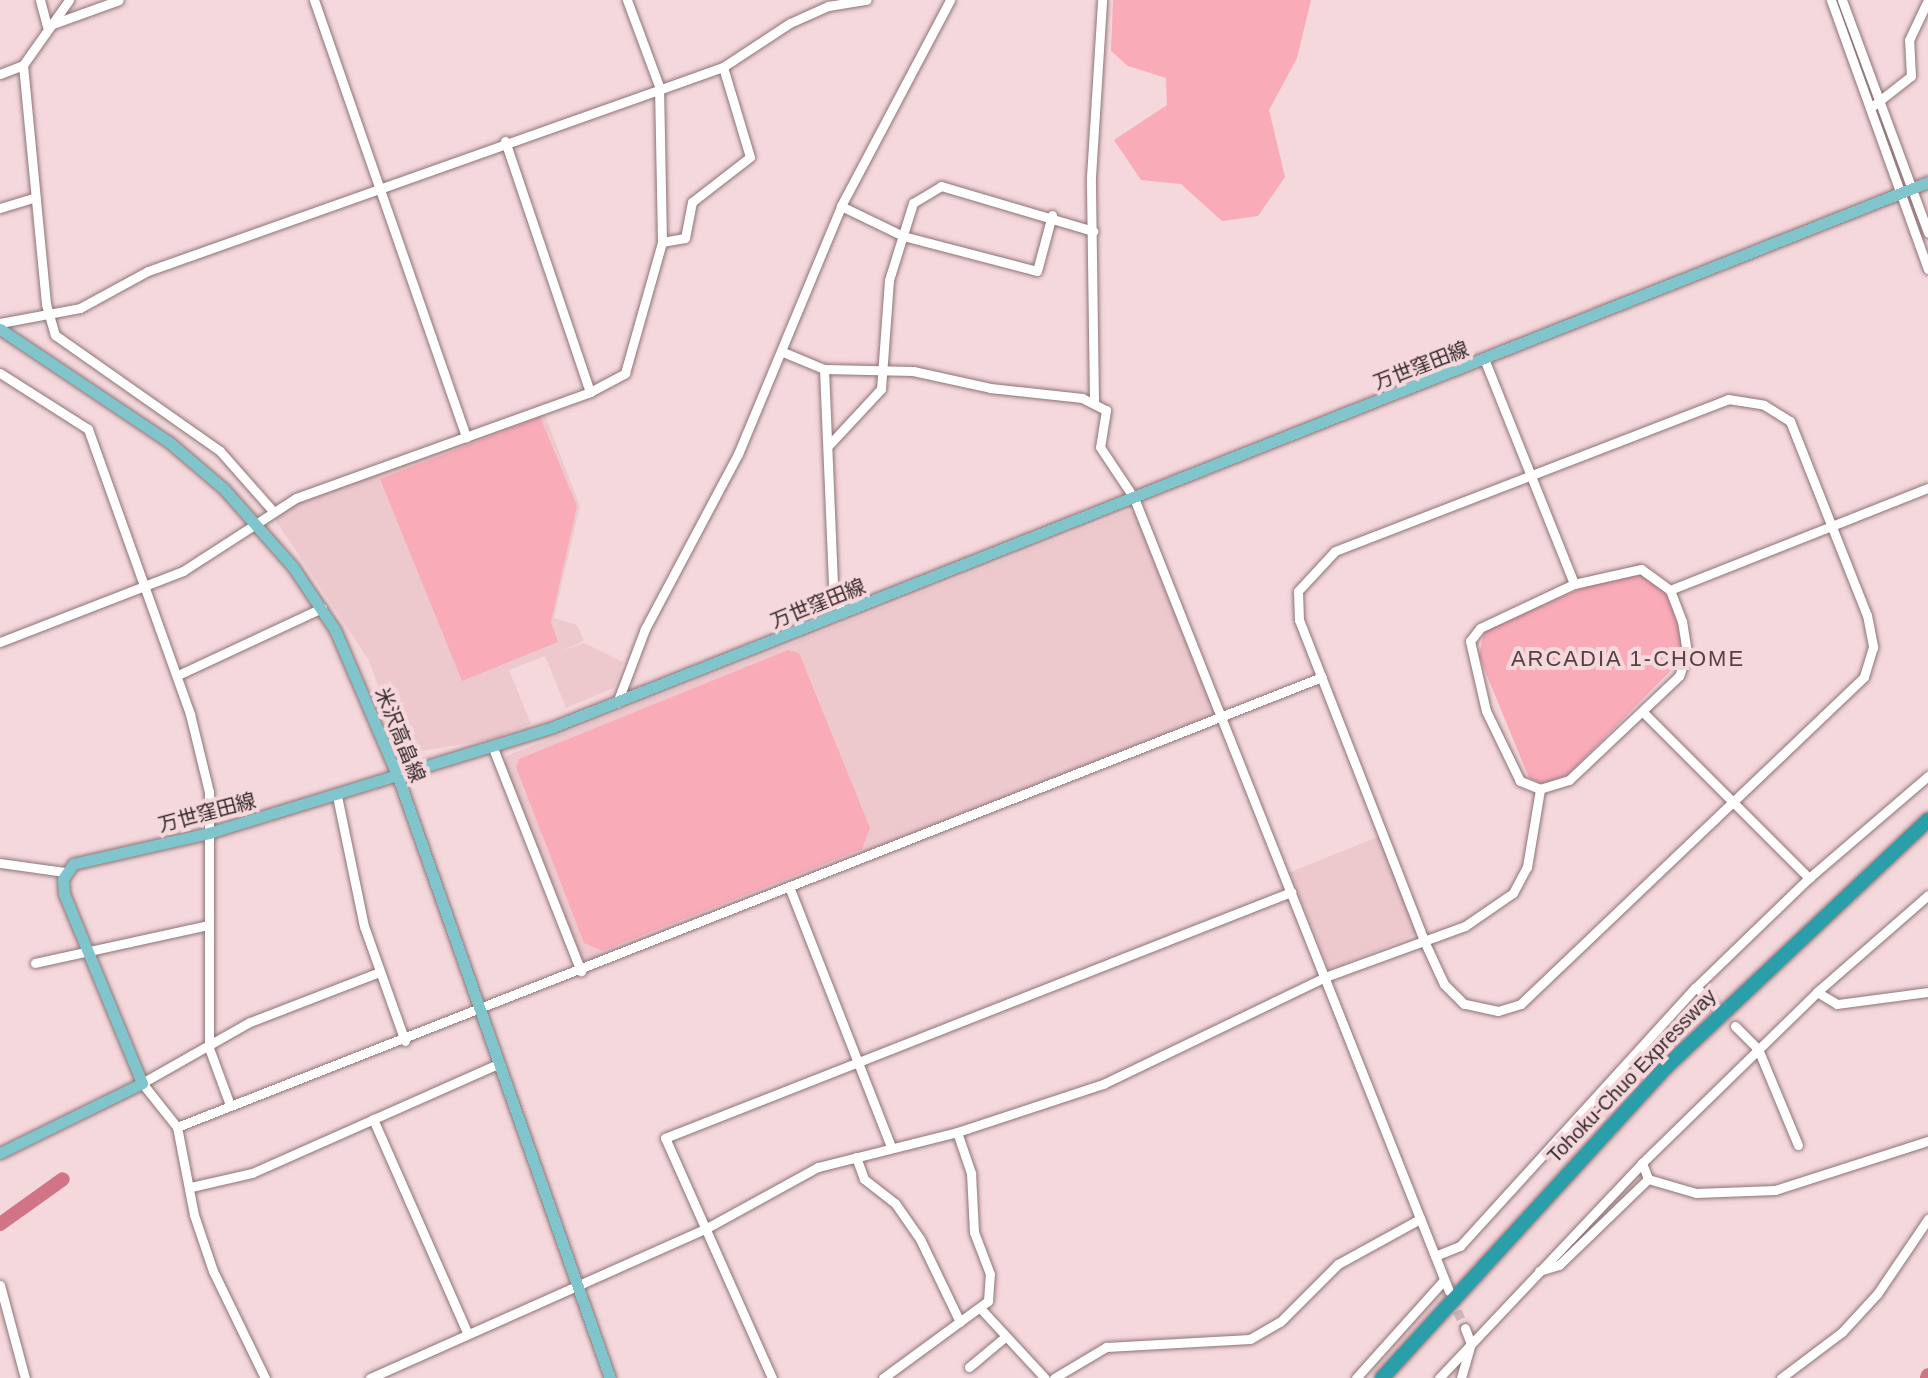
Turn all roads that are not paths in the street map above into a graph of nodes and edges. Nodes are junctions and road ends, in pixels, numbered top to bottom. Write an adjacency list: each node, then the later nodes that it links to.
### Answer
1 (40, 0): 12 (street)
2 (69, 0): 12 (street)
3 (119, 0): 12 (street)
4 (314, 0): 21 (street)
5 (627, 0): 16 (street)
6 (864, 0): 14 (street)
7 (950, 0): 24 (street)
8 (1102, 0): 27 (street)
9 (1831, 0): 18 (street)
10 (1842, 0): 17 (street)
11 (1928, 0): 17 (street)
12 (47, 26): 13 (street)
13 (23, 65): 15 (street); 23 (street)
14 (723, 67): 16 (street); 30 (street)
15 (0, 74)
16 (659, 86): 19 (street); 30 (street)
17 (1876, 101): 18 (street); 22 (street)
18 (1868, 116): 22 (street)
19 (505, 141): 21 (street); 39 (street)
20 (1928, 182): 22 (main road, 万世窪田線)
21 (378, 188): 32 (street); 41 (street)
22 (1904, 192): 28 (street); 31 (street); 35 (main road, 万世窪田線)
23 (35, 197): 25 (street); 32 (street)
24 (841, 206): 29 (street); 34 (street)
25 (0, 208)
26 (1052, 215): 27 (street); 29 (street); 29 (street)
27 (1093, 231): 40 (street)
28 (1928, 233)
29 (903, 236): 36 (street)
30 (662, 242): 39 (street)
31 (1928, 269)
32 (50, 316): 33 (street); 46 (street)
33 (0, 326): 47 (main road, 米沢高畠線)
34 (783, 352): 37 (street); 57 (street)
35 (1485, 361): 43 (street); 45 (main road, 万世窪田線)
36 (881, 368): 37 (street); 40 (street); 42 (street)
37 (824, 369): 42 (street)
38 (0, 373): 50 (street)
39 (590, 392): 41 (street)
40 (1094, 402): 45 (street)
41 (466, 437): 46 (street)
42 (828, 446): 53 (street)
43 (1532, 475): 48 (street); 49 (street); 56 (street)
44 (1928, 488): 48 (street)
45 (1134, 498): 53 (main road, 万世窪田線); 59 (street)
46 (272, 510): 47 (street)
47 (256, 522): 50 (street); 52 (main road, 米沢高畠線)
48 (1834, 524): 51 (street); 65 (street)
49 (1574, 584): 51 (street); 63 (street)
50 (148, 585): 54 (street); 55 (street)
51 (1670, 590): 58 (street)
52 (322, 608): 55 (street); 62 (main road, 米沢高畠線)
53 (843, 613): 57 (main road, 万世窪田線)
54 (0, 642)
55 (178, 675): 68 (street)
56 (1322, 677): 59 (street); 76 (street)
57 (617, 703): 60 (main road, 万世窪田線)
58 (1643, 712): 63 (street); 65 (street)
59 (1221, 718): 72 (street); 73 (street)
60 (493, 748): 62 (main road, 万世窪田線); 79 (street)
61 (1928, 776): 71 (street)
62 (398, 777): 64 (main road, 万世窪田線); 86 (main road, 米沢高畠線)
63 (1540, 789): 76 (street)
64 (337, 796): 68 (main road, 万世窪田線); 80 (street)
65 (1733, 804): 71 (street); 76 (street)
66 (1928, 820): 132 (highway, Tohoku-Chuo Expressway)
67 (1928, 830): 133 (highway, Tohoku-Chuo Expressway)
68 (209, 833): 70 (main road, 万世窪田線); 75 (street)
69 (0, 863): 70 (street)
70 (65, 872): 77 (main road)
71 (1809, 878): 82 (street)
72 (790, 889): 79 (street); 91 (street)
73 (1291, 892): 81 (street); 91 (street)
74 (1928, 895): 83 (street)
75 (208, 925): 77 (street); 89 (street)
76 (1425, 943): 81 (street)
77 (87, 948): 78 (street); 93 (main road)
78 (35, 963)
79 (581, 971): 86 (street)
80 (377, 973): 88 (street); 89 (street)
81 (1325, 977): 97 (street); 106 (street)
82 (1696, 987): 85 (street); 109 (street)
83 (1817, 992): 84 (street); 90 (street)
84 (1928, 992)
85 (1712, 1003)
86 (481, 1010): 88 (street); 92 (main road, 米沢高畠線)
87 (1735, 1026): 90 (street)
88 (405, 1041): 94 (street)
89 (209, 1048): 93 (street); 94 (street)
90 (1758, 1049): 99 (street); 103 (street)
91 (858, 1062): 100 (street); 108 (street)
92 (500, 1063): 95 (street); 113 (main road, 米沢高畠線)
93 (142, 1083): 96 (street); 101 (main road)
94 (230, 1105): 96 (street)
95 (373, 1119): 105 (street); 118 (street)
96 (177, 1127): 105 (street)
97 (957, 1132): 100 (street); 115 (street)
98 (1928, 1141): 104 (street)
99 (1798, 1145)
100 (891, 1147): 102 (street)
101 (0, 1153)
102 (856, 1157): 108 (street); 116 (street)
103 (1642, 1163): 104 (street); 110 (street)
104 (1648, 1179): 110 (street)
105 (191, 1187): 123 (street)
106 (1420, 1219): 109 (street); 130 (street)
107 (1928, 1219): 136 (street)
108 (705, 1229): 113 (street); 127 (street)
109 (1435, 1256): 111 (street)
110 (1538, 1271): 120 (street)
111 (1444, 1280): 114 (street); 131 (street)
112 (0, 1285): 122 (street)
113 (577, 1286): 118 (street); 125 (main road, 米沢高畠線); 126 (main road, 米沢高畠線)
114 (1449, 1291)
115 (981, 1309): 116 (street); 119 (street)
116 (960, 1322): 128 (street)
117 (1465, 1328): 120 (street)
118 (468, 1334): 124 (street)
119 (1005, 1337): 121 (street); 129 (street)
120 (1471, 1344): 134 (street); 135 (street)
121 (969, 1367)
122 (25, 1378)
123 (265, 1378)
124 (370, 1378)
125 (603, 1378)
126 (610, 1378)
127 (772, 1378)
128 (883, 1378)
129 (1045, 1378)
130 (1054, 1378)
131 (1356, 1378)
132 (1382, 1378)
133 (1394, 1378)
134 (1439, 1378)
135 (1461, 1378)
136 (1781, 1378)

